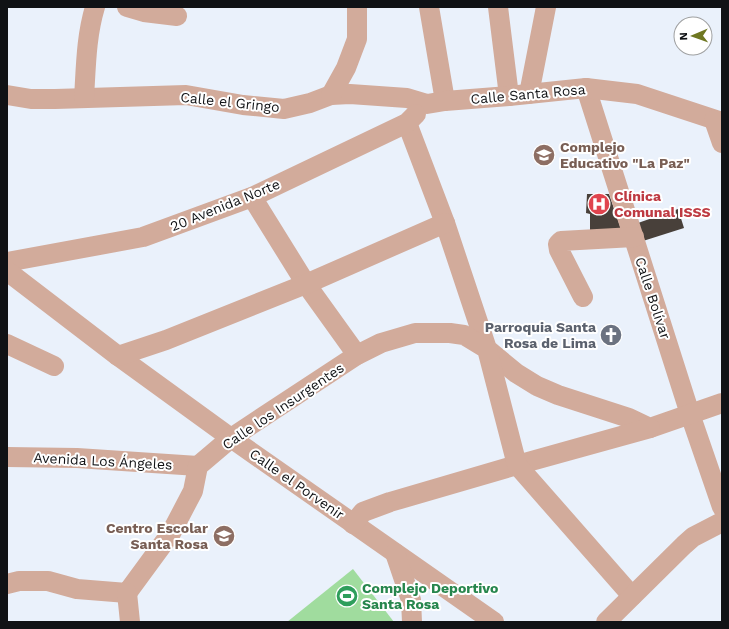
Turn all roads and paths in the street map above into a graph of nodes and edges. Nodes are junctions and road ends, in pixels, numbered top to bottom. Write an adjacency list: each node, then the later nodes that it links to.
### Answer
1 (95, 7): 13 (street)
2 (127, 7): 7 (street)
3 (357, 7): 11 (street)
4 (429, 7): 14 (street)
5 (498, 7): 12 (street)
6 (546, 7): 9 (street)
7 (177, 16)
8 (586, 88): 9 (street, Calle Santa Rosa); 15 (street, Calle Santa Rosa); 20 (street, Calle Bolívar)
9 (529, 94): 12 (street, Calle Santa Rosa)
10 (7, 95): 13 (street, Calle el Gringo)
11 (331, 95): 13 (street, Calle el Gringo); 14 (street, Calle el Gringo)
12 (509, 96): 14 (street, Calle Santa Rosa)
13 (84, 98)
14 (436, 103): 16 (street, 20 Avenida Norte)
15 (718, 121): 17 (street)
16 (407, 122): 18 (street, 20 Avenida Norte); 19 (street)
17 (722, 143)
18 (252, 197): 21 (street, 20 Avenida Norte); 23 (street)
19 (445, 223): 23 (street); 26 (street)
20 (634, 237): 24 (street); 31 (street, Calle Bolívar)
21 (7, 262)
22 (7, 271): 28 (street, Calle el Porvenir)
23 (306, 284): 27 (street); 28 (street)
24 (583, 297)
25 (7, 344): 29 (street)
26 (487, 349): 27 (street, Calle los Insurgentes); 32 (street, Calle los Insurgentes); 35 (street)
27 (357, 355): 33 (street, Calle los Insurgentes)
28 (118, 356): 33 (street, Calle el Porvenir)
29 (54, 366)
30 (722, 403): 31 (street)
31 (690, 414): 32 (street); 37 (street, Calle Bolívar)
32 (650, 428): 35 (street)
33 (231, 438): 36 (street, Calle los Insurgentes); 39 (street, Calle el Porvenir)
34 (7, 457): 36 (street, Avenida Los Ángeles)
35 (517, 465): 39 (street); 43 (street)
36 (198, 466): 42 (street)
37 (722, 508)
38 (722, 522): 43 (street)
39 (353, 524): 40 (street, Calle el Porvenir)
40 (395, 553): 45 (street); 46 (street, Calle el Porvenir)
41 (7, 584): 42 (street)
42 (127, 592): 44 (street)
43 (632, 596): 47 (street)
44 (130, 622)
45 (412, 622)
46 (494, 622)
47 (606, 622)

